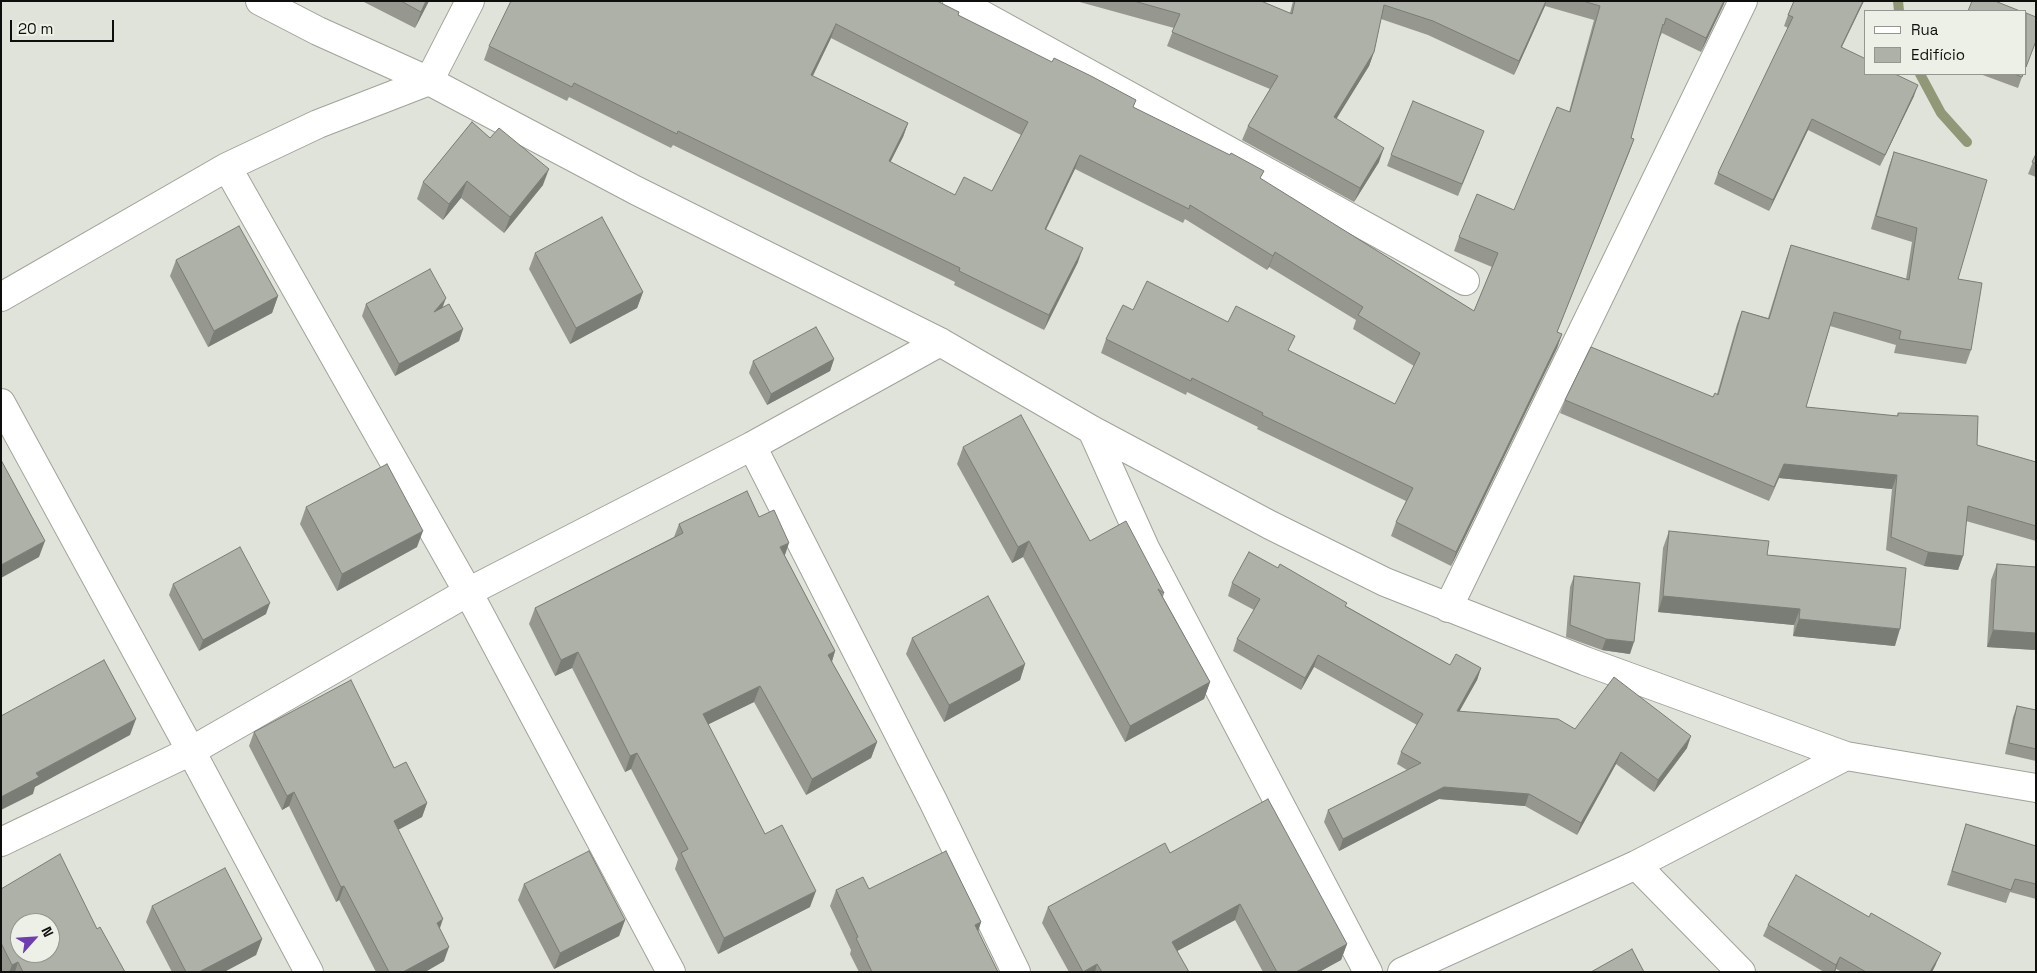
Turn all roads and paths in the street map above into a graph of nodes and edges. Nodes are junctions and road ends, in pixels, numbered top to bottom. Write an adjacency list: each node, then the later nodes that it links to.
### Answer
1 (260, 1): 5 (street)
2 (470, 1): 5 (street)
3 (957, 1): 7 (street)
4 (1743, 1): 14 (street)
5 (429, 81): 6 (street); 9 (street)
6 (227, 167): 8 (street); 13 (street)
7 (1465, 281)
8 (1, 298)
9 (940, 342): 11 (street); 12 (street)
10 (1, 403): 15 (street)
11 (1092, 430): 14 (street); 23 (street)
12 (752, 446): 13 (street); 22 (street)
13 (468, 592): 15 (street); 21 (street)
14 (1448, 608): 16 (street)
15 (191, 751): 18 (street); 20 (street)
16 (1846, 756): 17 (street); 19 (street)
17 (2036, 788)
18 (1, 842)
19 (1636, 866): 24 (street); 25 (street)
20 (309, 972)
21 (671, 972)
22 (1016, 972)
23 (1368, 972)
24 (1402, 972)
25 (1741, 972)

